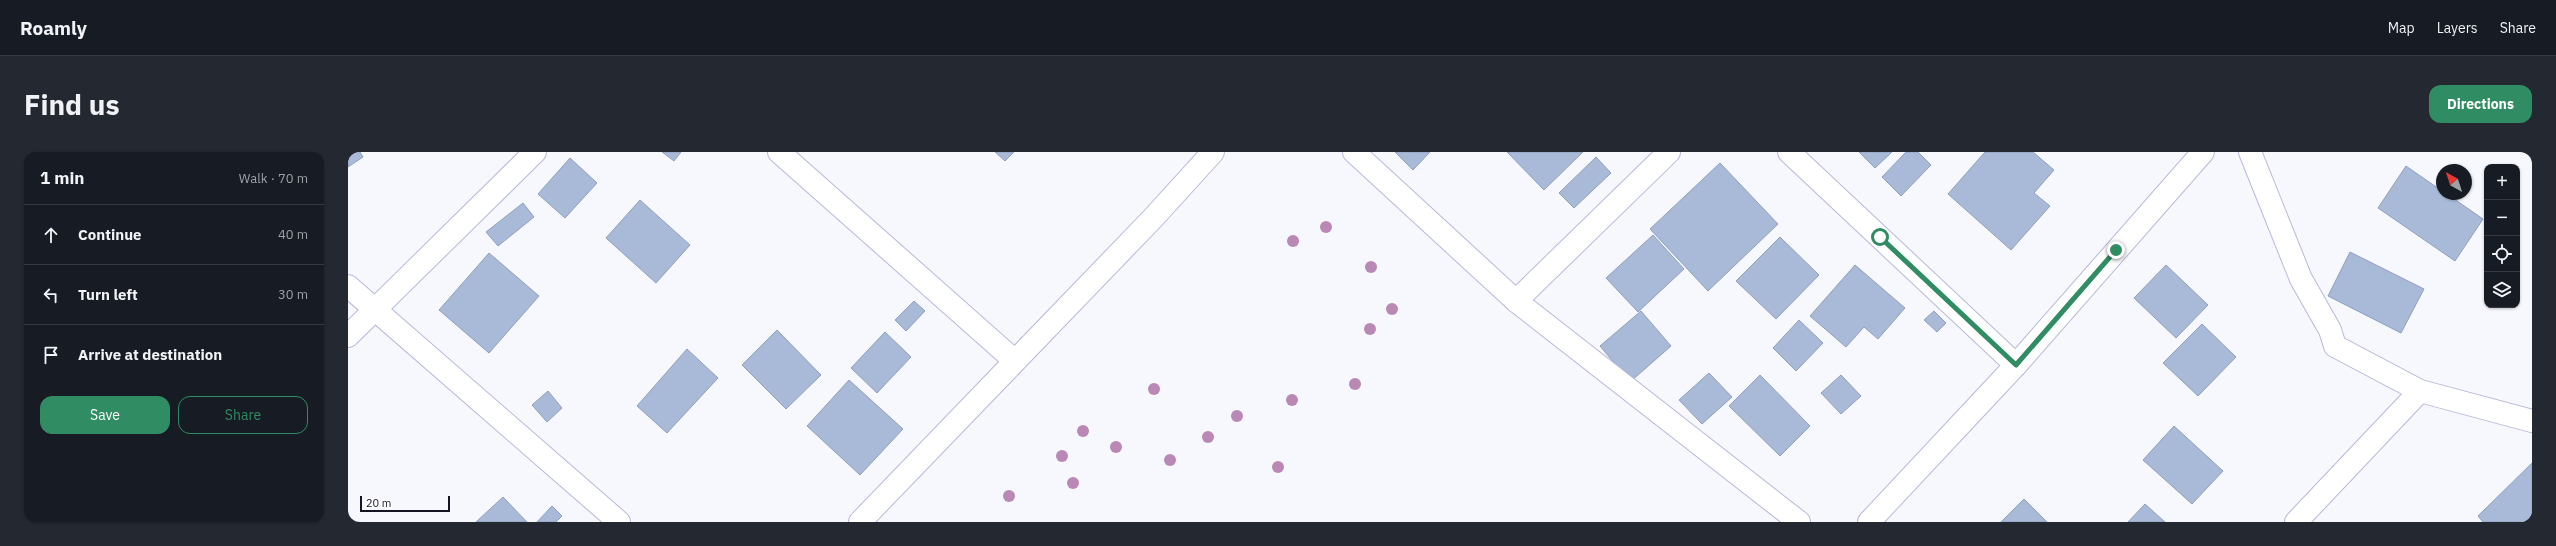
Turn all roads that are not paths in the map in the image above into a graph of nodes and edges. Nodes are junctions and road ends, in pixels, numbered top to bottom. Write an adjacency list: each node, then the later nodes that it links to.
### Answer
1 (536, 152): 11 (street)
2 (779, 152): 13 (street)
3 (1213, 152): 13 (street)
4 (1354, 152): 10 (street)
5 (1669, 152): 10 (street)
6 (1790, 152): 14 (street)
7 (2203, 152): 14 (street)
8 (2250, 152): 15 (street)
9 (348, 286): 11 (street)
10 (1516, 301): 19 (street)
11 (374, 309): 12 (street); 17 (street)
12 (348, 336)
13 (1015, 360): 18 (street)
14 (2016, 365): 20 (street)
15 (2420, 391): 16 (street); 21 (street)
16 (2532, 420)
17 (619, 522)
18 (860, 522)
19 (1799, 522)
20 (1869, 522)
21 (2296, 522)

